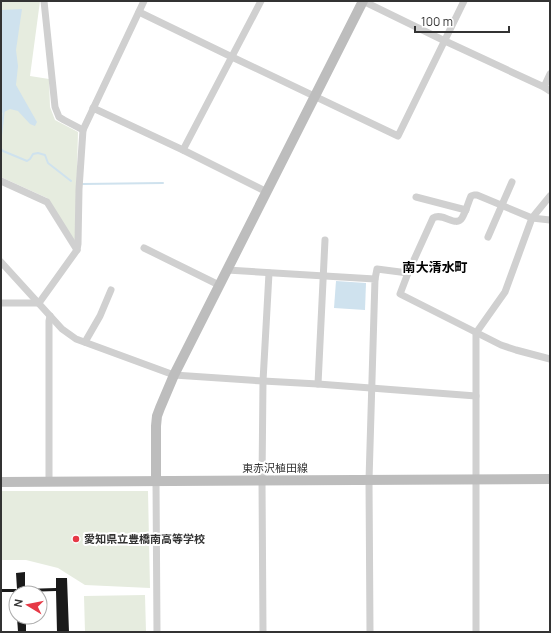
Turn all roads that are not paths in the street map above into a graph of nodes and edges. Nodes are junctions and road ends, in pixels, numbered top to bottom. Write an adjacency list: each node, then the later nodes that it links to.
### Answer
1 (44, 1): 13 (street)
2 (144, 1): 6 (street)
3 (261, 1): 8 (street)
4 (363, 1): 7 (street); 11 (main road)
5 (464, 1): 7 (street)
6 (139, 12): 8 (street); 12 (street)
7 (445, 41): 10 (street); 11 (street)
8 (232, 57): 11 (street); 14 (street)
9 (550, 74): 10 (street)
10 (547, 89)
11 (315, 96): 17 (main road)
12 (93, 108): 13 (street); 14 (street)
13 (83, 130): 27 (street)
14 (183, 150): 17 (street)
15 (1, 180): 27 (street)
16 (512, 182): 20 (street)
17 (267, 192): 29 (main road)
18 (550, 196): 22 (street)
19 (416, 197): 21 (street)
20 (501, 205): 21 (street); 22 (street); 24 (street)
21 (466, 210): 31 (street)
22 (532, 218): 23 (street); 39 (street)
23 (550, 220)
24 (488, 237)
25 (325, 240): 32 (street)
26 (144, 248): 34 (street)
27 (77, 250): 37 (street)
28 (1, 262): 37 (street)
29 (227, 270): 30 (street); 34 (main road)
30 (269, 273): 32 (street); 43 (street)
31 (408, 273): 33 (street); 39 (street)
32 (323, 276): 33 (street); 44 (street)
33 (375, 279): 45 (street)
34 (220, 285): 42 (main road)
35 (111, 290): 40 (street)
36 (1, 303): 37 (street)
37 (39, 303): 38 (street)
38 (50, 316): 40 (street); 51 (street)
39 (476, 333): 41 (street); 46 (street)
40 (85, 342): 42 (street)
41 (550, 359)
42 (174, 375): 43 (street); 52 (main road)
43 (263, 381): 44 (street); 48 (street)
44 (318, 384): 45 (street)
45 (372, 387): 46 (street); 49 (street)
46 (476, 396): 50 (street)
47 (550, 479): 50 (main road, 東赤沢植田線)
48 (262, 480): 49 (main road, 東赤沢植田線); 52 (main road, 東赤沢植田線); 55 (street)
49 (370, 480): 50 (main road, 東赤沢植田線); 56 (street)
50 (476, 480): 57 (street)
51 (49, 481): 52 (main road, 東赤沢植田線); 53 (main road, 東赤沢植田線)
52 (156, 481): 54 (street)
53 (1, 482)
54 (157, 632)
55 (263, 632)
56 (370, 632)
57 (476, 632)

